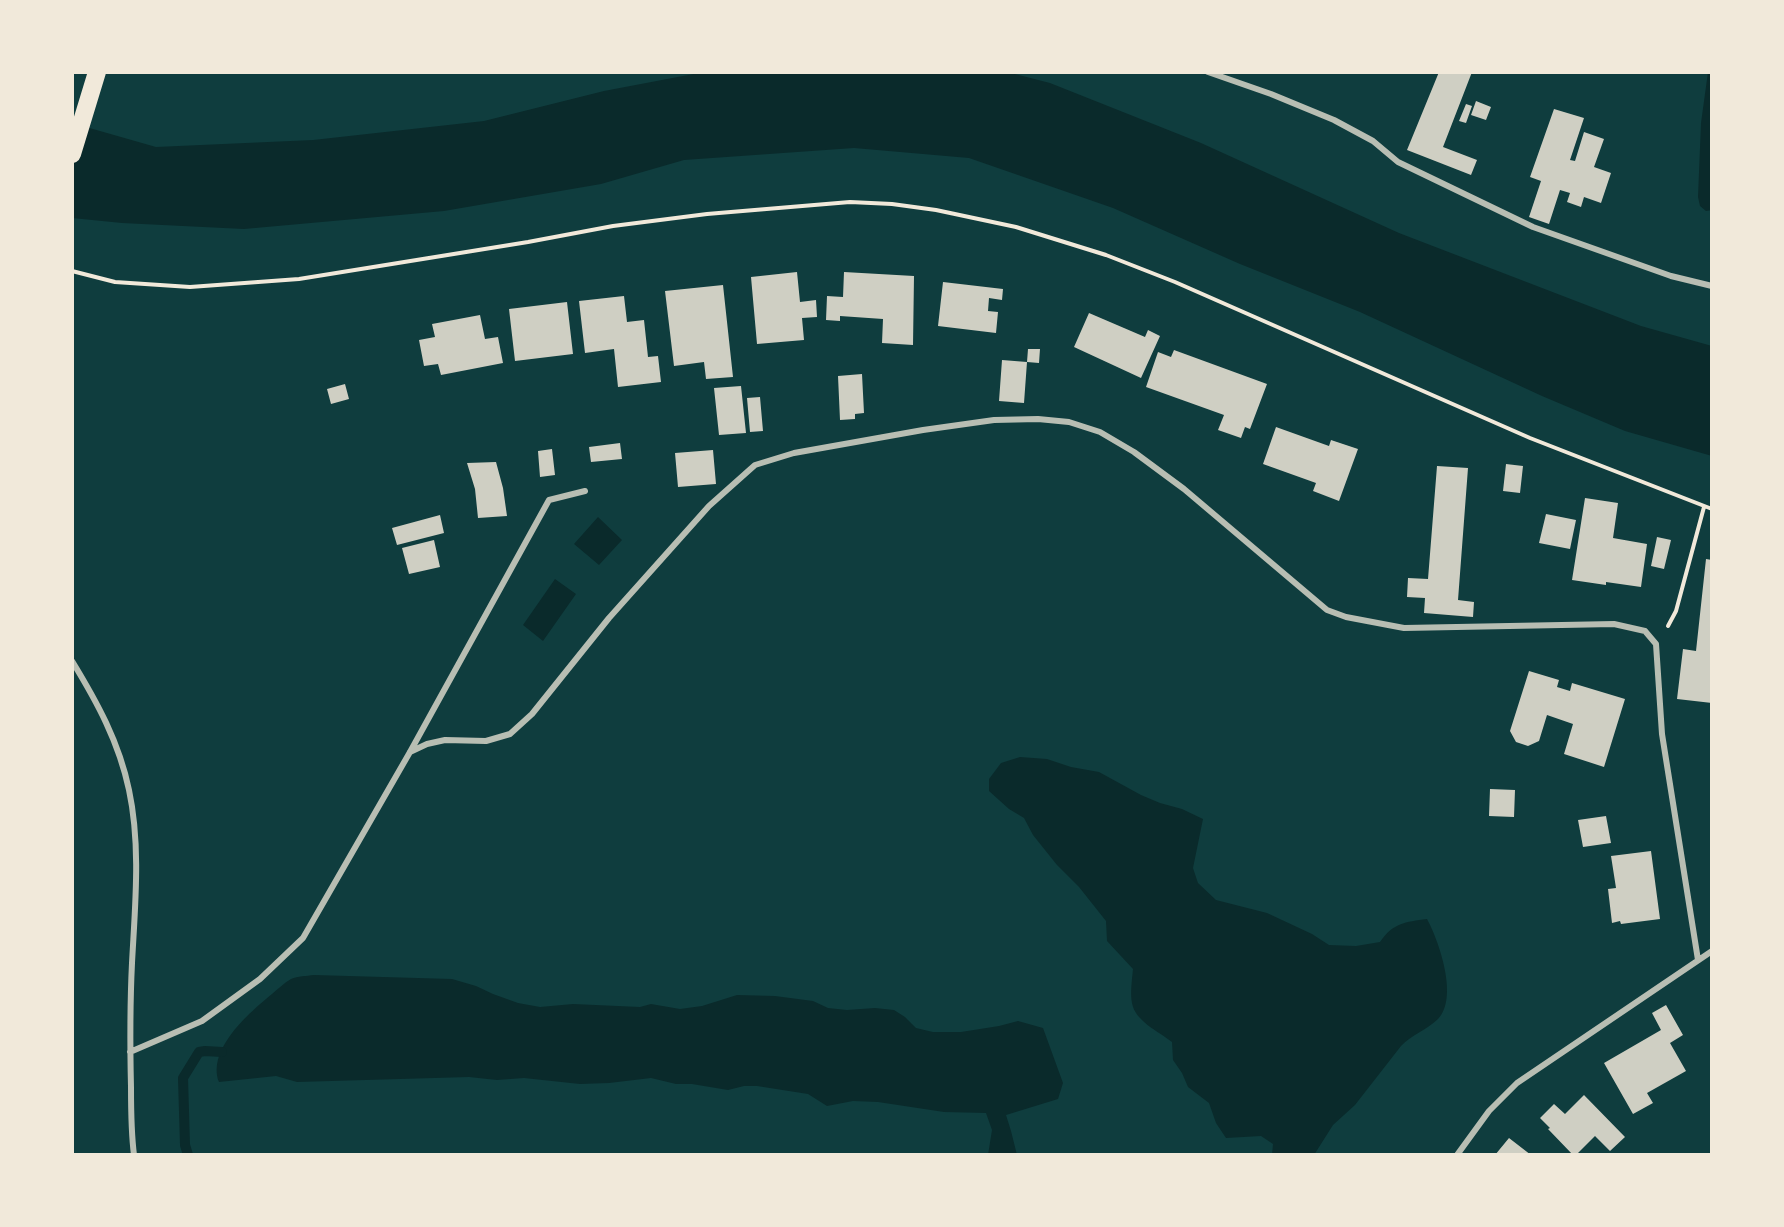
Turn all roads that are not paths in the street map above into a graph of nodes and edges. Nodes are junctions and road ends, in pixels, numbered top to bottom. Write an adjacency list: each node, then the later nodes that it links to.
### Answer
1 (97, 72): 3 (highway)
2 (1208, 72): 4 (street)
3 (72, 154)
4 (1712, 286)
5 (585, 491): 7 (street)
6 (72, 661): 10 (street)
7 (410, 752): 9 (street); 10 (street)
8 (1712, 951): 9 (street)
9 (1698, 960): 12 (street)
10 (130, 1052): 11 (street)
11 (134, 1155)
12 (1456, 1155)

